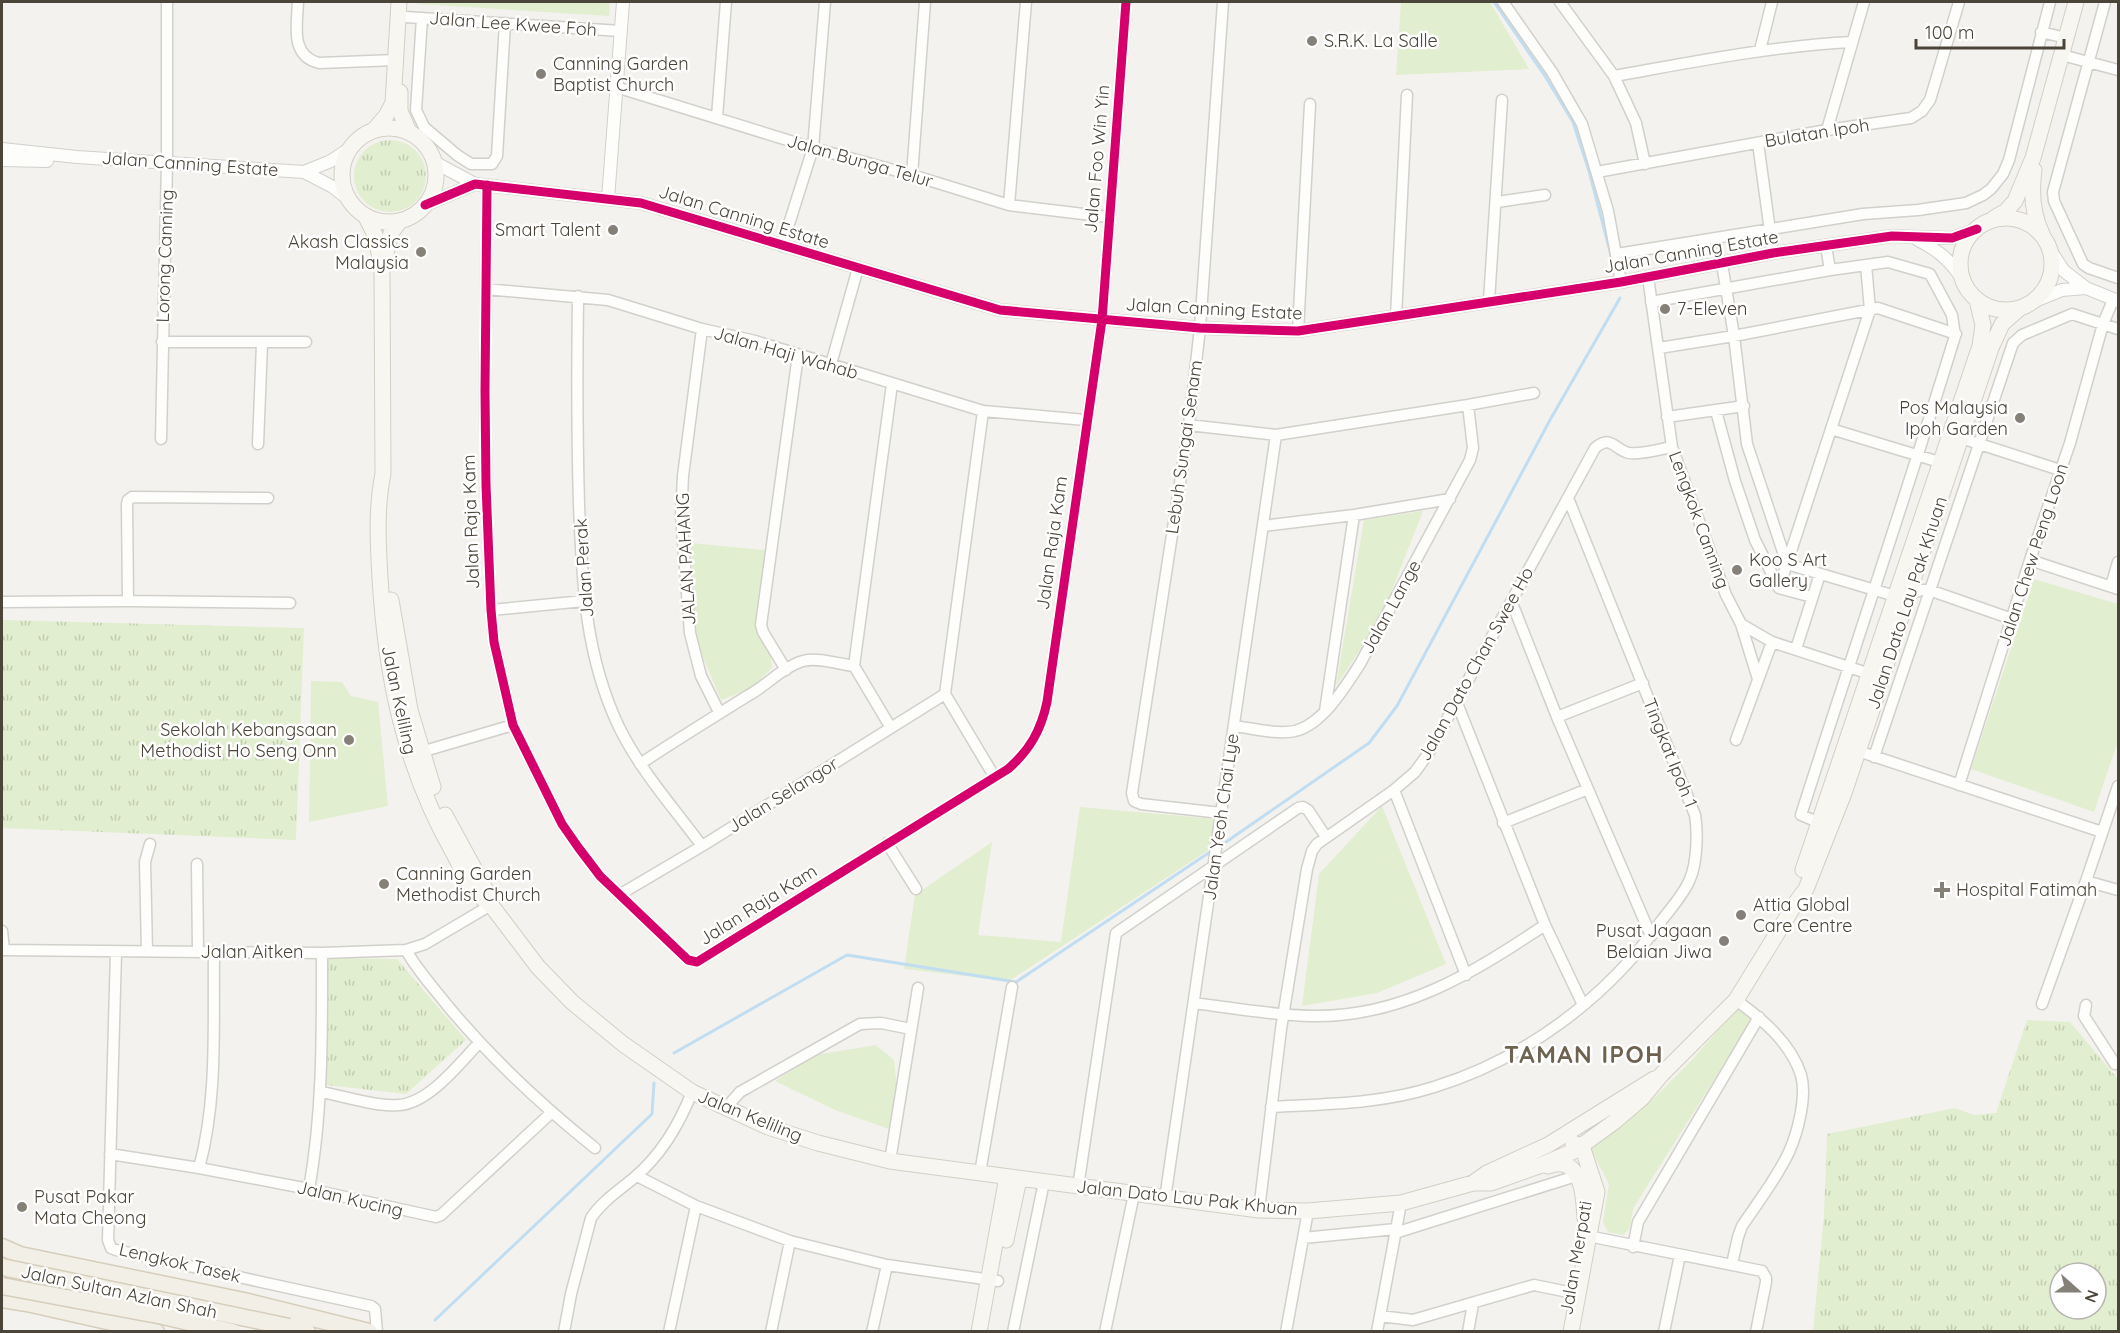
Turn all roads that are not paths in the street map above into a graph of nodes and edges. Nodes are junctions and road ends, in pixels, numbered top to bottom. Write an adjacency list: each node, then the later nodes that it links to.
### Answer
1 (167, 2): 48 (street, Lorong Canning)
2 (298, 2): 28 (street)
3 (399, 2): 28 (main road)
4 (623, 2): 22 (street)
5 (726, 2): 36 (street)
6 (825, 2): 41 (street)
7 (925, 2): 52 (street)
8 (1026, 2): 59 (street)
9 (1126, 2): 61 (street, Jalan Foo Win Yin)
10 (1223, 2): 93 (street, Lebuh Sungai Senam)
11 (1503, 2): 51 (street)
12 (1560, 2): 31 (street)
13 (1772, 2): 26 (street)
14 (1864, 2): 25 (street)
15 (1959, 2): 38 (street, Bulatan Ipoh)
16 (2050, 2): 23 (street)
17 (2076, 2): 24 (main road)
18 (2105, 2): 29 (street)
19 (406, 9): 20 (street, Jalan Lee Kwee Foh); 39 (main road, Jalan Lee Kwee Foh)
20 (422, 18): 21 (street, Jalan Lee Kwee Foh); 21 (street)
21 (505, 23): 22 (street, Jalan Lee Kwee Foh)
22 (621, 31): 32 (street)
23 (2041, 32): 24 (street); 64 (street)
24 (2066, 38): 27 (main road)
25 (1852, 42): 26 (street); 38 (street)
26 (1760, 50): 31 (street)
27 (2062, 55): 29 (street); 45 (main road)
28 (396, 60): 37 (main road)
29 (2090, 62): 30 (street); 77 (street)
30 (2118, 70)
31 (1614, 76): 49 (street)
32 (616, 87): 36 (street, Jalan Bunga Telur); 56 (street)
33 (1407, 95): 90 (street)
34 (1502, 100): 57 (street)
35 (1310, 104): 96 (street)
36 (717, 117): 41 (street, Jalan Bunga Telur)
37 (374, 130): 39 (main road); 43 (main road)
38 (1827, 130): 40 (street, Bulatan Ipoh)
39 (409, 132): 47 (main road)
40 (1758, 143): 49 (street, Bulatan Ipoh); 64 (street)
41 (813, 148): 52 (street, Jalan Bunga Telur); 67 (street)
42 (2, 149): 44 (street, Jalan Canning Estate)
43 (349, 149): 50 (street, Jalan Canning Estate); 55 (main road)
44 (77, 157): 46 (street, Jalan Canning Estate); 48 (street, Jalan Canning Estate)
45 (2033, 158): 63 (main road); 66 (main road)
46 (2, 160)
47 (434, 162): 53 (street); 58 (main road)
48 (167, 163): 50 (street, Jalan Canning Estate); 99 (street, Lorong Canning)
49 (1645, 164): 51 (street, Bulatan Ipoh)
50 (304, 172): 55 (street, Jalan Canning Estate)
51 (1597, 172): 70 (street)
52 (912, 175): 59 (street, Jalan Bunga Telur)
53 (481, 184): 56 (street, Jalan Canning Estate); 58 (street, Jalan Canning Estate); 81 (street, Jalan Raja Kam)
54 (1545, 195): 57 (street)
55 (347, 198): 60 (main road)
56 (608, 199): 67 (street, Jalan Canning Estate)
57 (1497, 202): 86 (street)
58 (425, 205): 62 (main road)
59 (1009, 205): 61 (street, Jalan Bunga Telur)
60 (366, 217): 62 (main road); 75 (main road)
61 (1108, 217): 91 (street, Jalan Foo Win Yin)
62 (400, 221): 75 (main road, Jalan Keliling)
63 (1982, 226): 65 (street, Jalan Canning Estate); 66 (main road); 78 (main road)
64 (1769, 229): 69 (street); 70 (street)
65 (1914, 238): 68 (street, Jalan Canning Estate); 78 (street, Jalan Canning Estate)
66 (2048, 245): 80 (street); 88 (main road)
67 (782, 246): 73 (street, Jalan Canning Estate)
68 (1826, 246): 69 (street, Jalan Canning Estate); 74 (street)
69 (1773, 253): 71 (street, Jalan Canning Estate)
70 (1617, 254): 79 (street)
71 (1722, 264): 76 (street, Jalan Canning Estate); 82 (street)
72 (1866, 265): 74 (street); 89 (street); 97 (street)
73 (858, 268): 91 (street, Jalan Canning Estate); 104 (street)
74 (1830, 270): 82 (street)
75 (382, 271): 124 (main road, Jalan Keliling)
76 (1648, 277): 79 (street, Jalan Canning Estate); 87 (street, Lengkok Canning)
77 (2118, 278)
78 (1963, 280): 84 (main road)
79 (1621, 282): 86 (street, Jalan Canning Estate)
80 (2086, 288): 85 (street); 88 (street)
81 (486, 289): 83 (street, Jalan Haji Wahab); 145 (street, Jalan Raja Kam)
82 (1726, 289): 87 (street); 98 (street)
83 (578, 296): 94 (street, Jalan Haji Wahab); 141 (street, Jalan Perak)
84 (1977, 300): 88 (main road); 122 (main road, Jalan Dato Lau Pak Khuan)
85 (2116, 300): 92 (street, Jalan Chew Peng Loon)
86 (1490, 301): 90 (street, Jalan Canning Estate)
87 (1650, 302): 102 (street, Lengkok Canning)
88 (2025, 306): 116 (main road, Jalan Dato Lau Pak Khuan)
89 (1870, 310): 97 (street); 98 (street); 114 (street)
90 (1396, 317): 96 (street, Jalan Canning Estate)
91 (1101, 320): 93 (street, Jalan Canning Estate); 112 (street, Jalan Raja Kam)
92 (2103, 324): 95 (street); 118 (street); 123 (street, Jalan Chew Peng Loon)
93 (1200, 328): 96 (street, Jalan Canning Estate); 113 (street, Lebuh Sungai Senam)
94 (702, 329): 103 (street, Jalan Haji Wahab); 160 (street, JALAN PAHANG)
95 (2118, 329)
96 (1298, 331)
97 (1956, 333): 121 (street)
98 (1734, 336): 102 (street); 108 (street)
99 (162, 342): 101 (street); 117 (street, Lorong Canning)
100 (306, 342): 101 (street)
101 (262, 344): 119 (street)
102 (1659, 348): 111 (street, Lengkok Canning)
103 (798, 355): 104 (street, Jalan Haji Wahab); 152 (street)
104 (831, 364): 105 (street, Jalan Haji Wahab)
105 (892, 384): 109 (street, Jalan Haji Wahab); 150 (street)
106 (1534, 393): 107 (street)
107 (1468, 405): 115 (street); 127 (street, Jalan Lange)
108 (1744, 406): 110 (street); 132 (street)
109 (983, 411): 112 (street, Jalan Haji Wahab); 156 (street)
110 (1716, 411): 111 (street); 134 (street)
111 (1667, 417): 120 (street, Lengkok Canning)
112 (1086, 420): 171 (street, Jalan Raja Kam)
113 (1189, 425): 115 (street); 176 (street, Lebuh Sungai Senam)
114 (1831, 429): 121 (street); 132 (street)
115 (1276, 435): 129 (street, Jalan Yeoh Chai Lye)
116 (1961, 438): 118 (street); 122 (street); 138 (main road, Jalan Dato Lau Pak Khuan)
117 (161, 439)
118 (1978, 443): 123 (street); 137 (street)
119 (258, 444)
120 (1672, 447): 126 (street, Jalan Dato Chan Swee Ho); 147 (street, Lengkok Canning)
121 (1918, 456): 122 (street); 136 (street)
122 (1939, 463): 138 (main road, Jalan Dato Lau Pak Khuan)
123 (2061, 470): 130 (street, Jalan Chew Peng Loon)
124 (383, 474): 167 (main road, Jalan Keliling); 191 (main road, Jalan Keliling)
125 (268, 498): 140 (street)
126 (1568, 498): 144 (street, Jalan Dato Chan Swee Ho); 155 (street, Tingkat Ipoh 1)
127 (1450, 499): 128 (street); 159 (street, Jalan Lange)
128 (1354, 515): 129 (street); 159 (street)
129 (1263, 526): 163 (street, Jalan Yeoh Chai Lye)
130 (2031, 560): 135 (street); 146 (street, Jalan Chew Peng Loon)
131 (2118, 562): 135 (street)
132 (1788, 564): 133 (street); 134 (street)
133 (1820, 574): 136 (street); 139 (street)
134 (1779, 588): 139 (street)
135 (2115, 588)
136 (1873, 590): 138 (street); 151 (street)
137 (1929, 590): 138 (street); 146 (street); 168 (street)
138 (1905, 591): 153 (main road, Jalan Dato Lau Pak Khuan); 158 (main road, Jalan Dato Lau Pak Khuan)
139 (1812, 597): 149 (street)
140 (128, 601): 142 (street); 143 (street)
141 (584, 601): 145 (street); 169 (street, Jalan Perak)
142 (2, 602)
143 (290, 603)
144 (1512, 603): 157 (street, Jalan Dato Chan Swee Ho); 161 (street)
145 (491, 610): 162 (street, Jalan Raja Kam)
146 (2012, 619): 172 (street, Jalan Chew Peng Loon)
147 (1741, 624): 148 (street); 154 (street, Lengkok Canning)
148 (1772, 642): 149 (street); 154 (street)
149 (1796, 649): 151 (street)
150 (854, 666): 152 (street); 164 (street)
151 (1848, 666): 153 (street); 178 (street)
152 (786, 670): 160 (street)
153 (1870, 674): 158 (street); 170 (main road, Jalan Dato Lau Pak Khuan)
154 (1758, 679): 165 (street)
155 (1642, 683): 161 (street); 194 (street, Tingkat Ipoh 1)
156 (945, 694): 164 (street, Jalan Selangor); 171 (street)
157 (1457, 703): 175 (street, Jalan Dato Chan Swee Ho); 177 (street)
158 (1874, 704): 166 (main road, Jalan Dato Lau Pak Khuan)
159 (1325, 711): 163 (street, Jalan Lange)
160 (719, 712): 169 (street)
161 (1557, 717): 174 (street)
162 (513, 724): 167 (street); 189 (street, Jalan Raja Kam)
163 (1234, 726): 176 (street, Jalan Yeoh Chai Lye)
164 (891, 728): 183 (street, Jalan Selangor)
165 (1736, 740)
166 (1858, 751): 168 (street); 170 (street); 190 (main road, Jalan Dato Lau Pak Khuan)
167 (421, 752): 191 (main road, Jalan Keliling)
168 (1874, 757): 172 (street)
169 (640, 764): 183 (street, Jalan Perak)
170 (1835, 775): 178 (main road, Jalan Dato Lau Pak Khuan)
171 (994, 776): 181 (street, Jalan Raja Kam)
172 (1959, 786): 179 (street)
173 (2118, 786): 179 (street)
174 (1588, 789): 177 (street); 194 (street)
175 (1394, 790): 180 (street, Jalan Dato Chan Swee Ho); 202 (street)
176 (1221, 813): 185 (street, Jalan Yeoh Chai Lye)
177 (1503, 823): 192 (street)
178 (1820, 823): 190 (main road, Jalan Dato Lau Pak Khuan)
179 (2102, 832): 186 (street)
180 (1326, 837): 185 (street); 210 (street, Jalan Dato Chan Swee Ho)
181 (887, 843): 187 (street); 189 (street, Jalan Raja Kam)
182 (150, 844): 197 (street)
183 (702, 846): 189 (street, Jalan Selangor)
184 (197, 864): 199 (street)
185 (1214, 864): 206 (street, Jalan Yeoh Chai Lye); 235 (street)
186 (2086, 880): 188 (street); 207 (street)
187 (916, 889)
188 (2118, 890)
189 (619, 895)
190 (1797, 901): 205 (main road, Jalan Dato Lau Pak Khuan)
191 (491, 905): 196 (street, Jalan Aitken); 218 (main road, Jalan Keliling)
192 (1545, 925): 202 (street); 208 (street)
193 (2, 931): 195 (street)
194 (1651, 936): 208 (street, Tingkat Ipoh 1)
195 (3, 950): 198 (street, Jalan Aitken)
196 (406, 950): 201 (street, Jalan Aitken); 213 (street)
197 (147, 951): 198 (street, Jalan Aitken); 199 (street, Jalan Aitken)
198 (116, 952): 224 (street, Lengkok Tasek)
199 (198, 952): 200 (street, Jalan Aitken)
200 (214, 953): 201 (street, Jalan Aitken); 228 (street)
201 (322, 953): 217 (street)
202 (1466, 975): 210 (street)
203 (1012, 987): 229 (street)
204 (918, 988): 212 (street)
205 (1736, 1000): 211 (street); 215 (main road, Jalan Dato Lau Pak Khuan)
206 (1194, 1004): 210 (street); 238 (street, Jalan Yeoh Chai Lye)
207 (2042, 1004)
208 (1584, 1005): 219 (street, Tingkat Ipoh 1)
209 (2086, 1005): 214 (street)
210 (1283, 1015): 219 (street, Jalan Dato Chan Swee Ho)
211 (1759, 1017): 249 (street); 253 (street)
212 (911, 1029): 220 (street); 225 (street)
213 (479, 1043): 217 (street); 221 (street)
214 (2117, 1062)
215 (1662, 1074): 216 (main road, Jalan Dato Lau Pak Khuan); 222 (main road, Jalan Dato Lau Pak Khuan)
216 (1634, 1090): 222 (main road); 227 (main road, Jalan Dato Lau Pak Khuan)
217 (321, 1092): 236 (street)
218 (692, 1092): 220 (main road, Jalan Keliling); 230 (street)
219 (1271, 1107): 241 (street, Jalan Dato Chan Swee Ho)
220 (725, 1109): 225 (main road, Jalan Keliling)
221 (551, 1113): 223 (street); 236 (street, Jalan Kucing)
222 (1577, 1146): 226 (main road, Jalan Dato Lau Pak Khuan); 227 (main road); 243 (main road, Jalan Merpati); 245 (main road, Jalan Merpati)
223 (595, 1148)
224 (110, 1154): 228 (street, Jalan Kucing); 267 (street, Lengkok Tasek)
225 (890, 1161): 229 (main road, Jalan Keliling)
226 (1539, 1166): 231 (main road); 234 (main road, Jalan Dato Lau Pak Khuan)
227 (1500, 1167): 234 (main road, Jalan Dato Lau Pak Khuan)
228 (199, 1168): 236 (street, Jalan Kucing)
229 (980, 1173): 232 (main road, Jalan Keliling)
230 (637, 1176): 240 (street); 268 (street)
231 (1576, 1176): 243 (main road); 244 (street)
232 (1013, 1178): 233 (main road, Jalan Dato Lau Pak Khuan); 256 (main road)
233 (1044, 1182): 235 (main road, Jalan Dato Lau Pak Khuan); 274 (street)
234 (1473, 1183): 239 (main road, Jalan Dato Lau Pak Khuan)
235 (1078, 1187): 237 (main road, Jalan Dato Lau Pak Khuan)
236 (309, 1189)
237 (1134, 1194): 238 (main road, Jalan Dato Lau Pak Khuan); 275 (street)
238 (1165, 1199): 241 (main road, Jalan Dato Lau Pak Khuan)
239 (1401, 1203): 242 (main road, Jalan Dato Lau Pak Khuan); 244 (street)
240 (696, 1206): 247 (street); 269 (street)
241 (1259, 1210): 242 (main road, Jalan Dato Lau Pak Khuan)
242 (1308, 1211): 246 (street)
243 (1584, 1219): 245 (main road, Jalan Merpati)
244 (1396, 1231): 246 (street); 262 (street)
245 (1586, 1236): 249 (street); 258 (main road, Jalan Merpati)
246 (1303, 1238): 276 (street)
247 (790, 1241): 254 (street); 270 (street)
248 (2, 1247): 251 (main road)
249 (1633, 1247): 252 (street)
250 (2, 1252): 251 (main road)
251 (24, 1256): 257 (main road); 266 (main road)
252 (1680, 1256): 253 (street); 281 (street)
253 (1732, 1264): 282 (street)
254 (887, 1265): 256 (street); 271 (street)
255 (2, 1267): 265 (main road, Jalan Sultan Azlan Shah, bridge)
256 (993, 1280): 272 (main road); 273 (main road)
257 (2, 1284): 260 (main road); 264 (main road, Jalan Sultan Azlan Shah, bridge)
258 (1574, 1293): 261 (street); 279 (main road, Jalan Merpati); 280 (main road, Jalan Merpati)
259 (2, 1299): 260 (main road)
260 (27, 1303): 263 (main road)
261 (1473, 1304): 262 (street); 278 (street)
262 (1380, 1316): 277 (street)
263 (156, 1332)
264 (232, 1332)
265 (307, 1332)
266 (369, 1332)
267 (377, 1332)
268 (564, 1332)
269 (669, 1332)
270 (771, 1332)
271 (872, 1332)
272 (979, 1332)
273 (988, 1332)
274 (1013, 1332)
275 (1105, 1332)
276 (1286, 1332)
277 (1377, 1332)
278 (1468, 1332)
279 (1563, 1332)
280 (1571, 1332)
281 (1664, 1332)
282 (1756, 1332)

